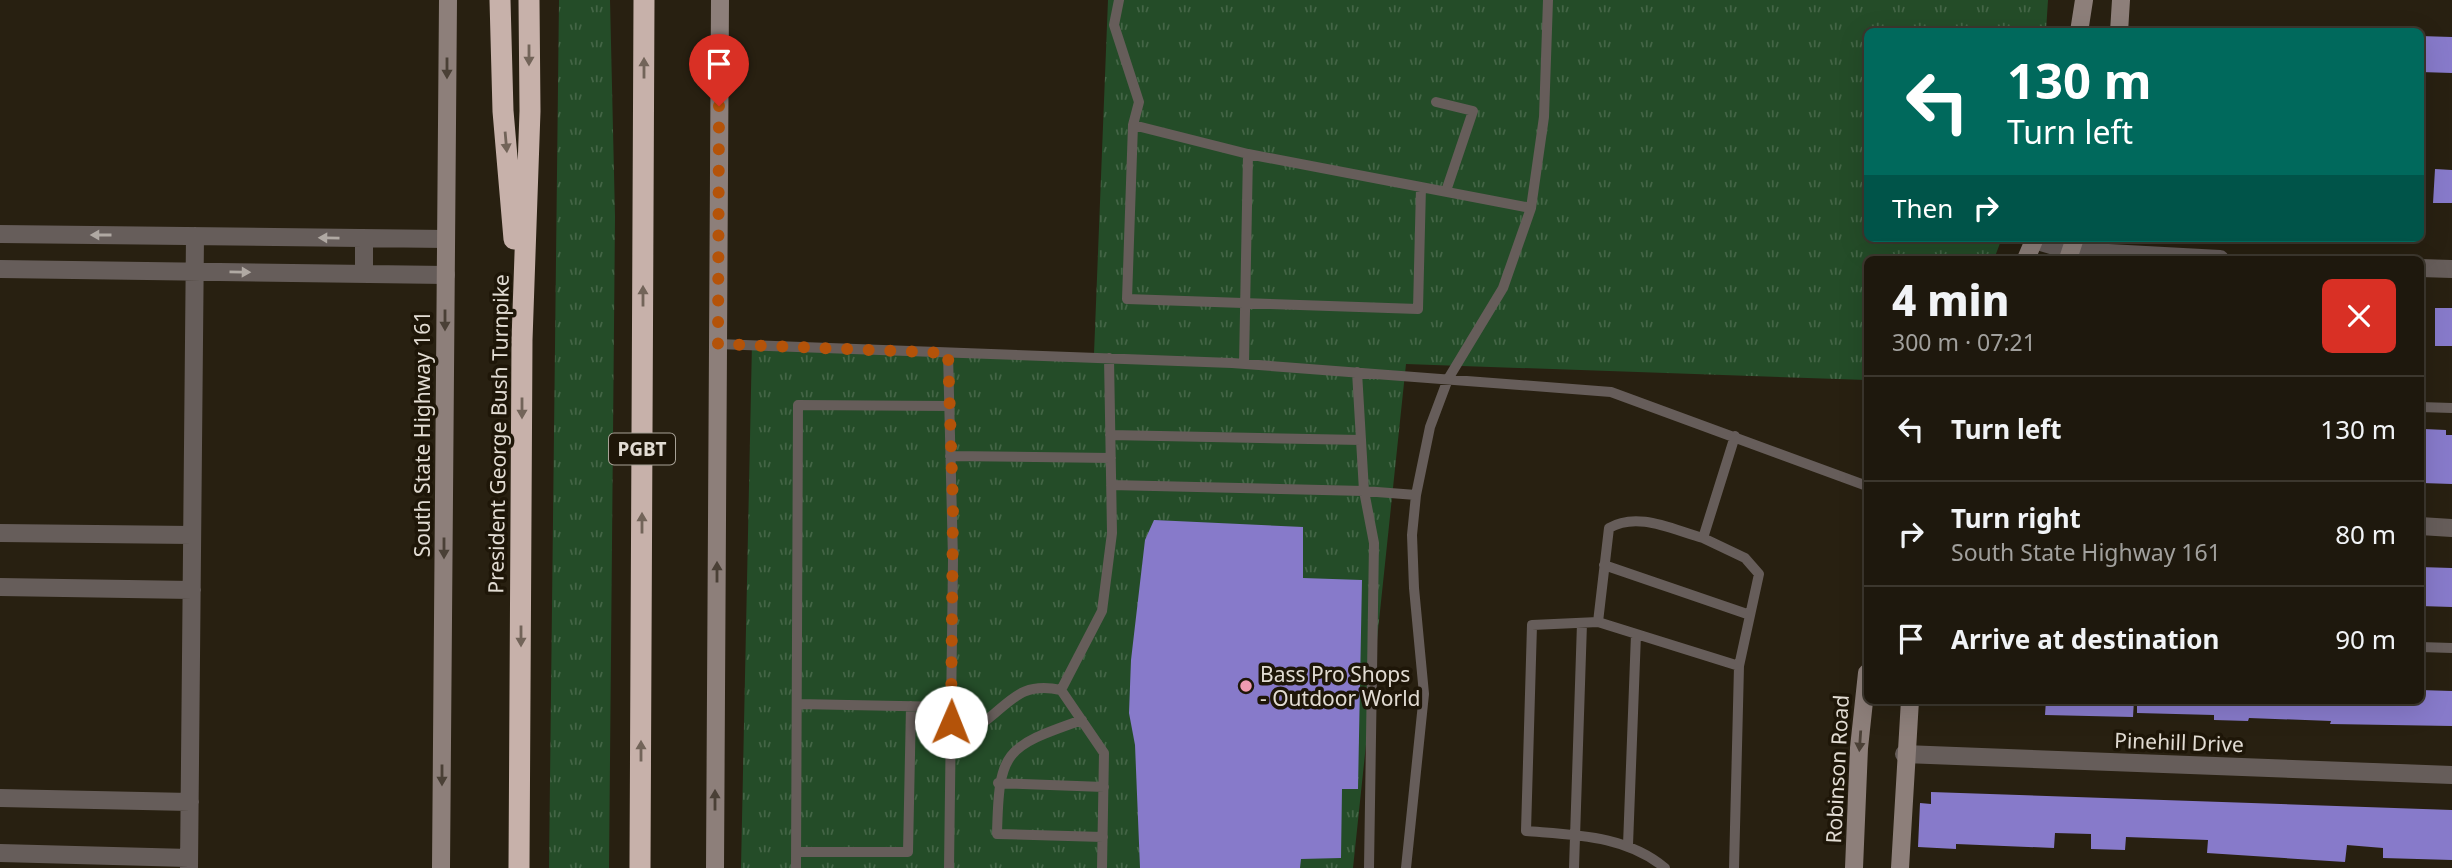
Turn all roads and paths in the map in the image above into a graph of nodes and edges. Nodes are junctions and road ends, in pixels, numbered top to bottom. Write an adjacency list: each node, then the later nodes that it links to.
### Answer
1 (448, 0): 21 (main road, South State Highway 161, one-way to 21)
2 (500, 0): 32 (highway, one-way to 32)
3 (529, 0): 32 (highway, President George Bush Turnpike, one-way to 32)
4 (646, 0): 88 (highway, PGBT, one-way to 4)
5 (720, 0): 33 (main road)
6 (1119, 0): 13 (lane)
7 (1548, 0): 17 (lane)
8 (2084, 0): 10 (main road)
9 (2121, 0): 11 (main road)
10 (2080, 28)
11 (2119, 28)
12 (1436, 102): 16 (lane)
13 (1133, 125): 14 (lane); 31 (lane)
14 (1248, 153): 15 (lane); 31 (lane)
15 (1421, 187): 16 (lane); 31 (lane)
16 (1446, 191): 17 (lane)
17 (1531, 208): 38 (lane)
18 (0, 234): 19 (street, one-way to 18)
19 (195, 236): 20 (street, one-way to 19); 28 (street)
20 (364, 238): 21 (street); 29 (street)
21 (446, 239): 30 (main road, South State Highway 161)
22 (2046, 242): 23 (street)
23 (2071, 249): 24 (street)
24 (2175, 256)
25 (2424, 268): 27 (street)
26 (0, 269): 28 (street)
27 (2452, 269)
28 (195, 271): 29 (street, one-way to 29); 54 (street)
29 (364, 274): 30 (street)
30 (446, 275): 86 (main road, South State Highway 161, one-way to 86)
31 (1245, 304): 36 (lane)
32 (523, 340): 87 (highway, President George Bush Turnpike, one-way to 87)
33 (718, 344): 34 (lane); 89 (main road, one-way to 33)
34 (948, 353): 35 (lane); 39 (lane)
35 (1109, 358): 36 (lane); 42 (lane)
36 (1244, 363): 37 (lane)
37 (1357, 372): 38 (lane); 44 (lane)
38 (1448, 379): 43 (lane); 50 (lane)
39 (949, 406): 45 (lane); 68 (lane)
40 (2424, 407): 41 (lane)
41 (2452, 408)
42 (1110, 435): 44 (lane); 46 (lane)
43 (1735, 436): 48 (lane); 55 (lane)
44 (1361, 440): 49 (lane)
45 (950, 456): 46 (lane); 71 (lane)
46 (1111, 458): 47 (lane)
47 (1111, 485): 49 (lane); 66 (lane)
48 (1864, 485)
49 (1364, 491): 50 (lane); 93 (lane)
50 (1416, 495): 94 (lane)
51 (2424, 526): 52 (street)
52 (2452, 528)
53 (0, 533): 54 (street)
54 (192, 534): 58 (street)
55 (1703, 538): 56 (lane); 59 (lane)
56 (1604, 565): 59 (lane); 60 (lane)
57 (0, 587): 58 (street)
58 (192, 590): 79 (street)
59 (1750, 615): 65 (lane)
60 (1598, 622): 61 (lane); 62 (lane)
61 (1582, 623): 80 (lane); 80 (lane)
62 (1636, 634): 65 (lane); 82 (lane)
63 (2424, 647): 64 (lane)
64 (2452, 648)
65 (1739, 666): 97 (lane)
66 (1061, 690): 72 (lane); 73 (lane)
67 (1864, 701): 98 (main road, Robinson Road, one-way to 98)
68 (797, 704): 70 (lane); 83 (lane)
69 (1910, 704): 74 (main road)
70 (911, 706): 71 (lane); 83 (lane)
71 (951, 707): 73 (lane)
72 (1082, 720): 76 (lane); 77 (lane)
73 (950, 738): 91 (lane)
74 (1904, 754): 75 (street, Pinehill Drive); 99 (main road)
75 (2452, 775)
76 (999, 783): 77 (lane); 81 (lane)
77 (1104, 787): 81 (lane)
78 (0, 798): 79 (street)
79 (190, 802): 85 (street)
80 (1575, 835): 82 (lane); 95 (lane)
81 (1102, 837): 92 (lane)
82 (1628, 845): 96 (lane)
83 (796, 852): 90 (lane)
84 (0, 853): 85 (street)
85 (189, 863)
86 (441, 868)
87 (519, 868)
88 (640, 868)
89 (715, 868)
90 (796, 868)
91 (949, 868)
92 (1102, 868)
93 (1369, 868)
94 (1406, 868)
95 (1574, 868)
96 (1665, 868)
97 (1734, 868)
98 (1854, 868)
99 (1900, 868)

